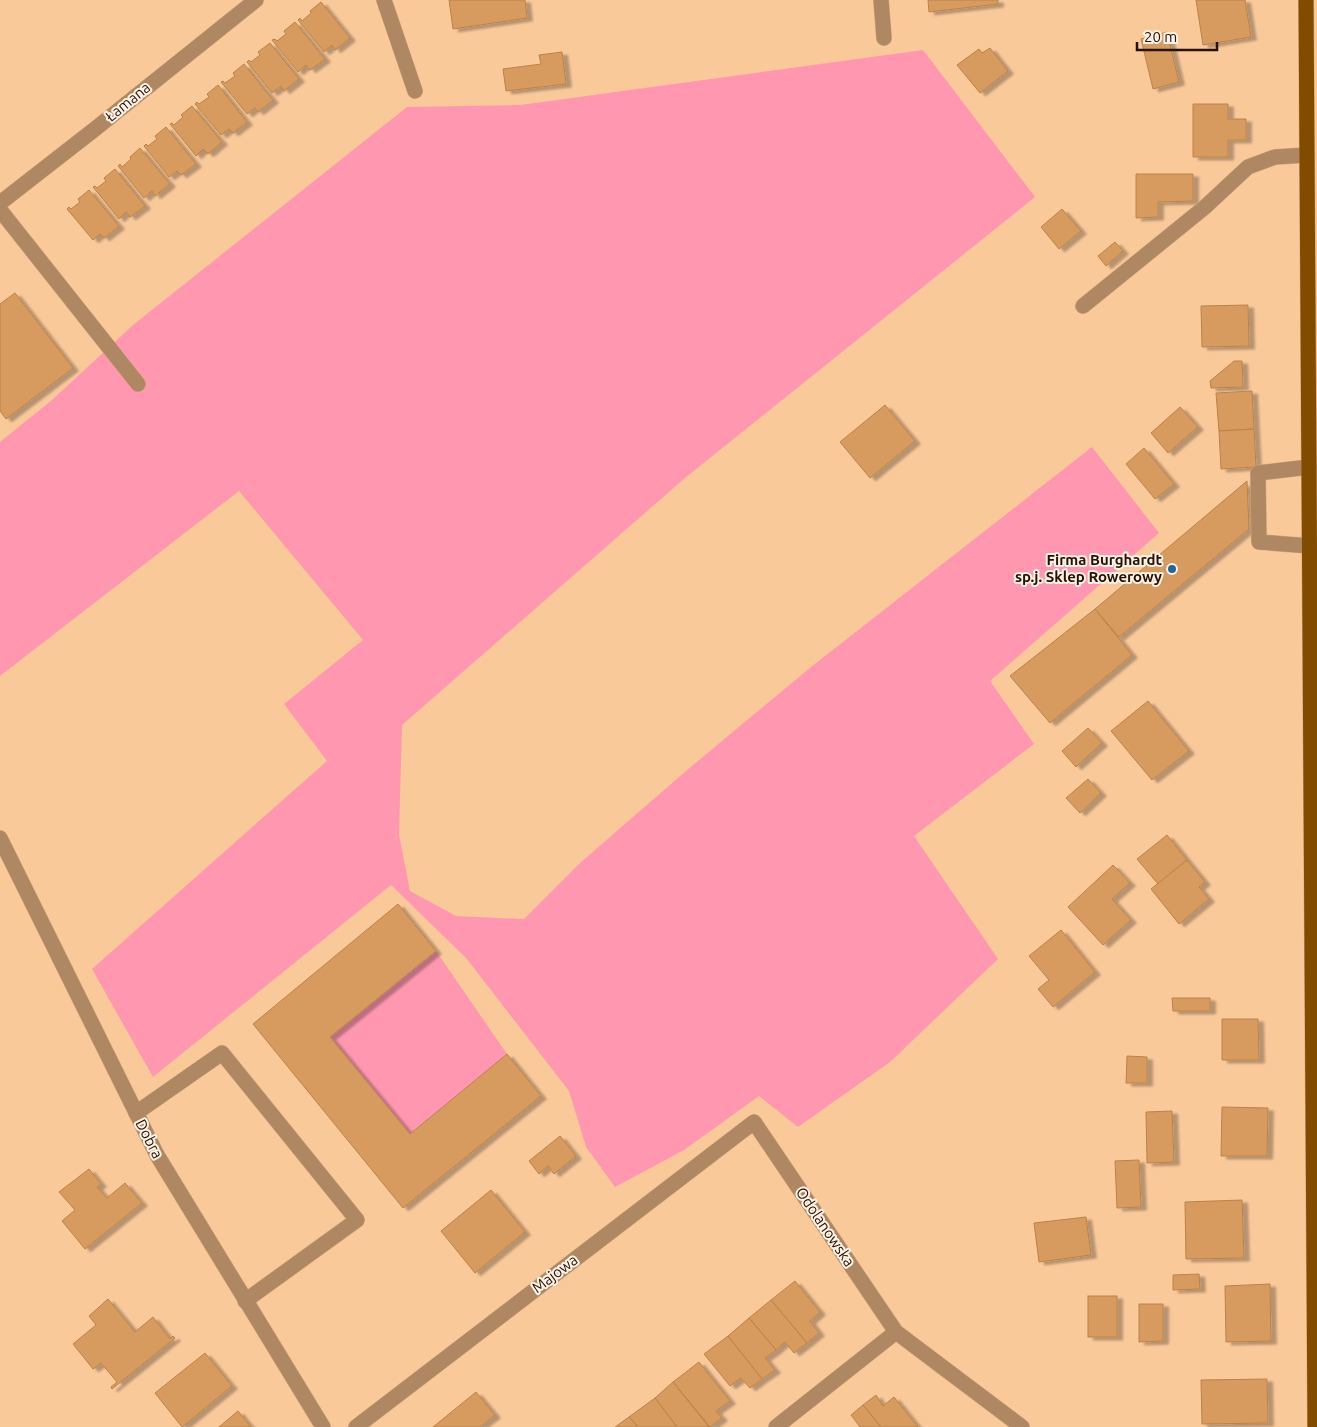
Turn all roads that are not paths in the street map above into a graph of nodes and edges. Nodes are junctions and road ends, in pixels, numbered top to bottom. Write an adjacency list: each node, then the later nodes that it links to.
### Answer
1 (256, 0): 8 (street, Łamana)
2 (384, 0): 6 (street)
3 (881, 0): 5 (street)
4 (1306, 0): 7 (main road)
5 (884, 38)
6 (415, 91)
7 (1307, 154): 10 (street); 12 (main road)
8 (0, 203)
9 (0, 210): 11 (street)
10 (1083, 306)
11 (138, 384)
12 (1309, 467): 13 (main road); 13 (street)
13 (1310, 546): 15 (main road)
14 (0, 838): 16 (street, Dobra)
15 (1315, 1040): 24 (main road)
16 (136, 1113): 18 (street, Dobra); 18 (street)
17 (754, 1122): 19 (street, Odolanowska); 21 (street, Majowa)
18 (245, 1301): 20 (street, Dobra)
19 (896, 1332): 22 (street); 23 (street, Odolanowska)
20 (323, 1427)
21 (356, 1427)
22 (776, 1427)
23 (1022, 1427)
24 (1315, 1427)

